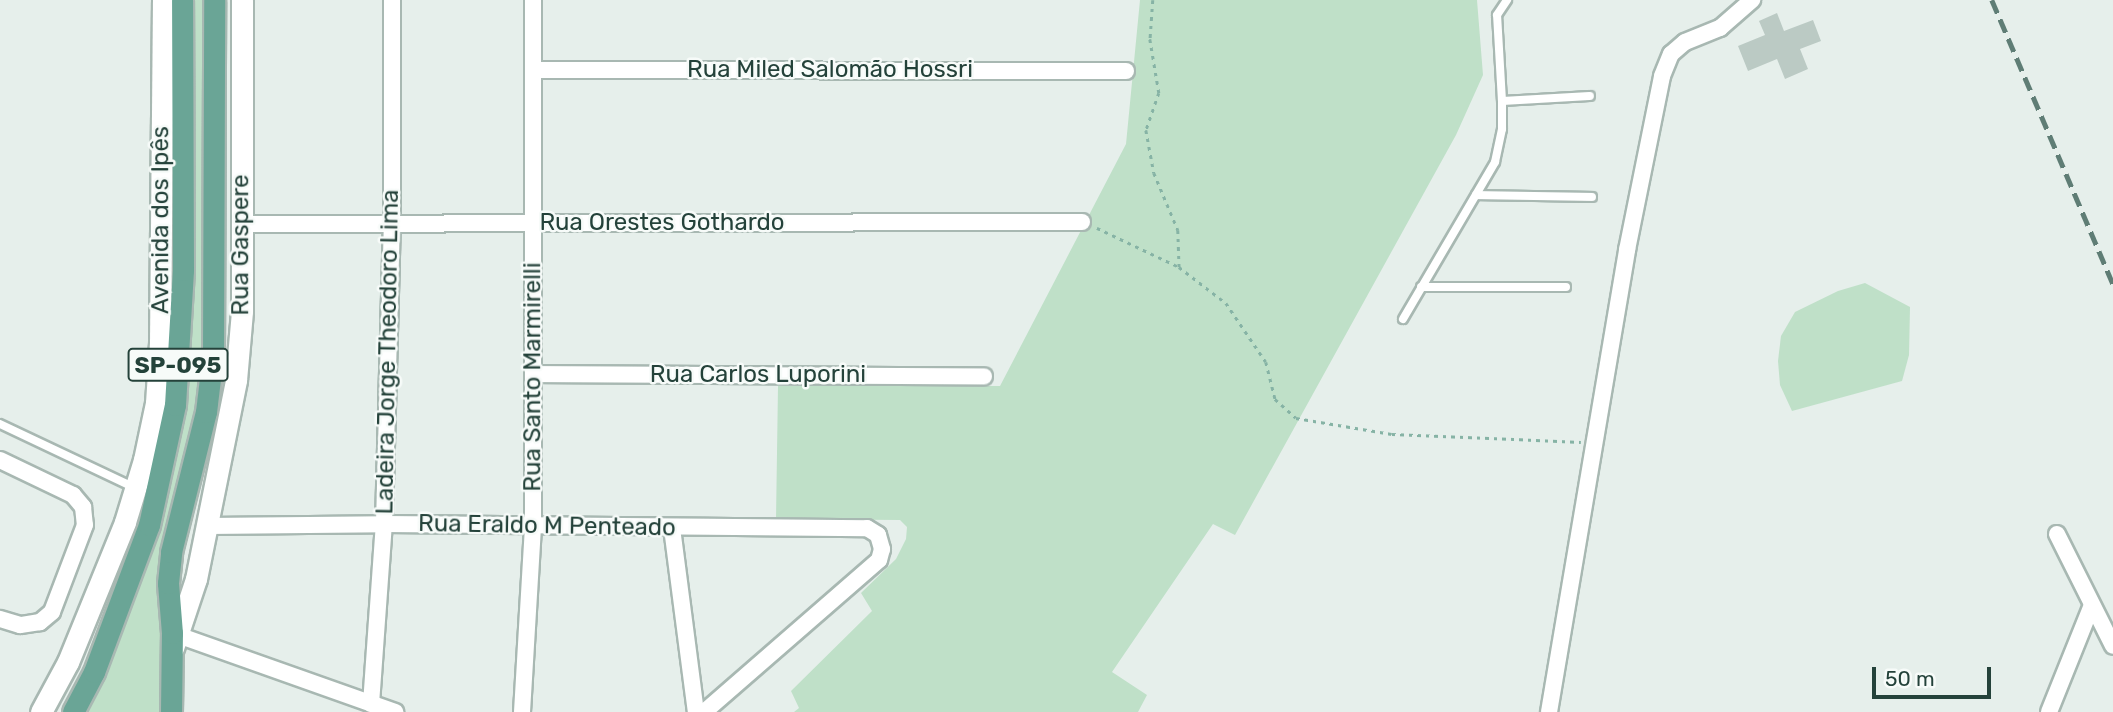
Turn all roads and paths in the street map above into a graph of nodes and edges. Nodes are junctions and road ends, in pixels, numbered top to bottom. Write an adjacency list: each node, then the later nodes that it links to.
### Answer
1 (163, 0): 29 (street, Avenida dos Ipês)
2 (182, 0): 41 (main road, SP-095)
3 (214, 0): 37 (main road, SP-095)
4 (242, 0): 18 (street, Rua Gaspere)
5 (392, 0): 19 (street, Ladeira Jorge Theodoro Lima)
6 (533, 0): 10 (street, Rua Santo Marmirelli)
7 (1153, 0): 20 (path)
8 (1507, 0): 13 (lane)
9 (1752, 0): 27 (street)
10 (533, 70): 11 (street, Rua Miled Salomão Hossri); 17 (street, Rua Santo Marmirelli)
11 (1126, 71)
12 (1590, 96): 13 (lane)
13 (1503, 101): 14 (lane)
14 (1476, 195): 15 (lane); 21 (lane)
15 (1592, 197)
16 (1082, 222): 17 (street, Rua Orestes Gothardo); 20 (path)
17 (533, 223): 19 (street, Rua Orestes Gothardo); 24 (street, Rua Santo Marmirelli)
18 (241, 224): 19 (street, Rua Orestes Gothardo); 31 (street, Rua Gaspere)
19 (392, 224): 30 (street, Ladeira Jorge Theodoro Lima)
20 (1179, 267): 27 (path)
21 (1421, 287): 22 (lane); 23 (lane)
22 (1566, 287)
23 (1403, 319)
24 (533, 374): 25 (street, Rua Carlos Luporini); 32 (street, Rua Santo Marmirelli)
25 (984, 376)
26 (0, 424): 29 (lane)
27 (1594, 443): 47 (street)
28 (0, 460): 36 (street)
29 (135, 488): 40 (street, Avenida dos Ipês)
30 (384, 524): 31 (street, Rua Eraldo M Penteado); 32 (street, Rua Eraldo M Penteado); 39 (street, Ladeira Jorge Theodoro Lima)
31 (207, 526): 37 (street, Rua Gaspere)
32 (533, 527): 33 (street, Rua Eraldo M Penteado); 44 (street, Rua Santo Marmirelli)
33 (672, 528): 45 (street); 46 (street, Rua Eraldo M Penteado)
34 (2057, 534): 35 (street)
35 (2092, 605): 38 (street); 48 (street)
36 (0, 619)
37 (174, 639): 39 (street); 42 (main road, SP-095)
38 (2113, 646)
39 (371, 704): 43 (street)
40 (41, 712)
41 (73, 712)
42 (172, 712)
43 (395, 712)
44 (522, 712)
45 (696, 712)
46 (704, 712)
47 (1549, 712)
48 (2049, 712)

